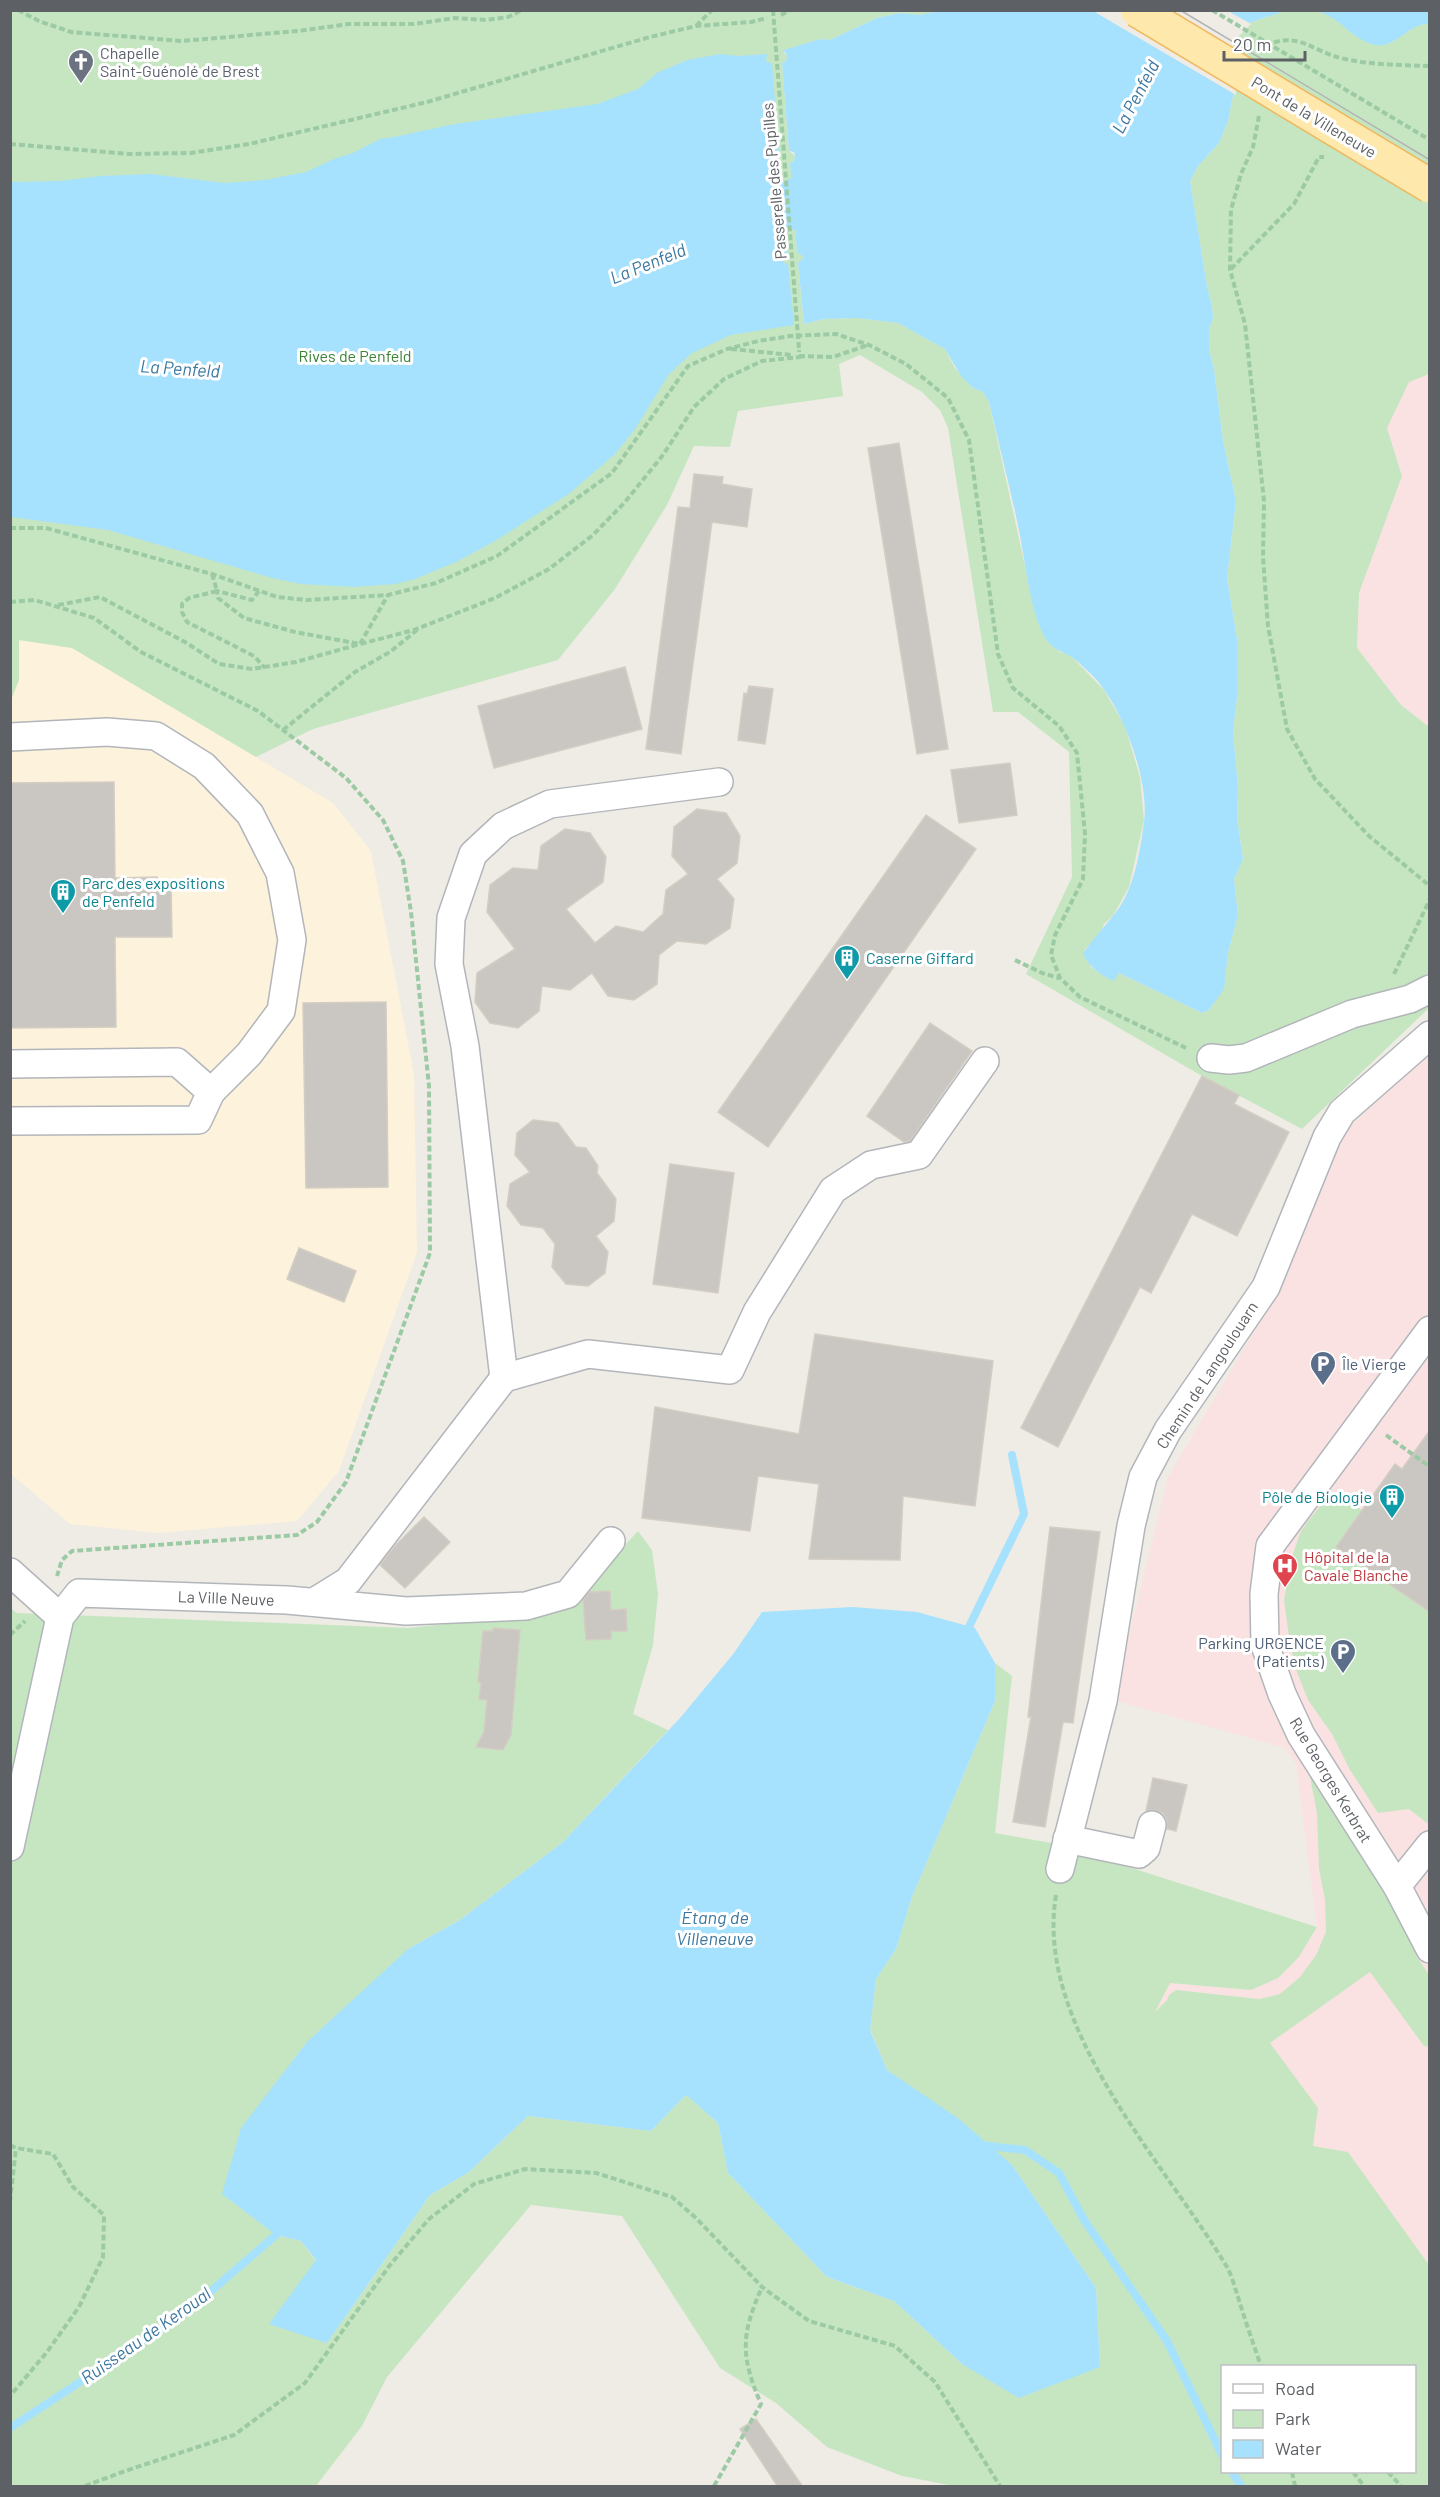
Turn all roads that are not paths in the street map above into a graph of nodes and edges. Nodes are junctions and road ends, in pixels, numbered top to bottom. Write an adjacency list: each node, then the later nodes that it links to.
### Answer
1 (1137, 10): 2 (main road, Pont de la Villeneuve, bridge)
2 (1430, 186)
3 (10, 737): 10 (street)
4 (719, 782): 13 (street)
5 (1430, 989): 7 (street)
6 (1430, 1035): 19 (street, Chemin de Langoulouarn)
7 (1211, 1058)
8 (985, 1061): 13 (street)
9 (10, 1064): 10 (street)
10 (210, 1092): 11 (street)
11 (10, 1121)
12 (1430, 1330): 23 (street, Rue Georges Kerbrat)
13 (504, 1378): 16 (street)
14 (611, 1541): 16 (street, La Ville Neuve)
15 (10, 1572): 17 (street)
16 (314, 1602): 17 (street, La Ville Neuve)
17 (52, 1609): 21 (street, La Ville Neuve)
18 (1152, 1826): 19 (street)
19 (1067, 1839): 22 (street, Chemin de Langoulouarn)
20 (1430, 1845): 23 (street)
21 (10, 1847)
22 (1060, 1869)
23 (1397, 1886): 24 (street, Rue Georges Kerbrat)
24 (1430, 1949)

